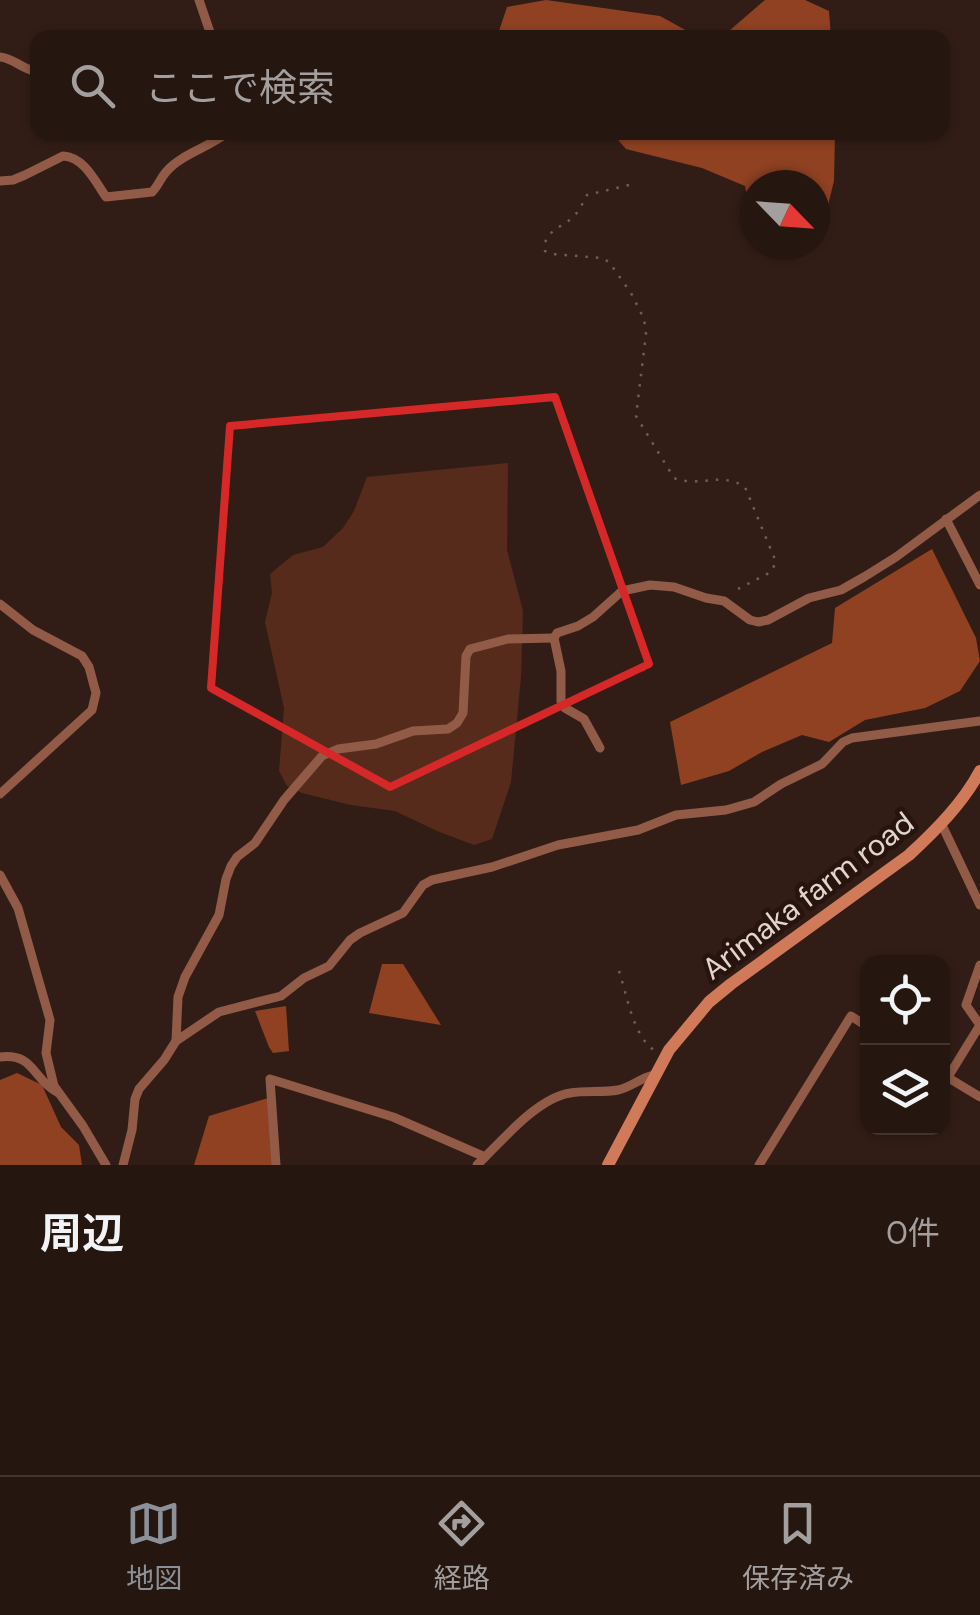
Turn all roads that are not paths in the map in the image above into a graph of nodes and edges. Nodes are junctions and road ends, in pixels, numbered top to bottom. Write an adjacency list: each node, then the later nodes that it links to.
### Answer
1 (199, 0): 2 (street)
2 (209, 30)
3 (0, 57): 4 (street)
4 (30, 70)
5 (219, 140): 6 (street)
6 (0, 181)
7 (980, 495): 8 (street)
8 (946, 519): 9 (street); 11 (street)
9 (980, 585)
10 (0, 604): 15 (street)
11 (554, 638): 13 (street); 21 (street)
12 (980, 721): 21 (street)
13 (600, 748)
14 (980, 771): 16 (street, Arimaka farm road)
15 (0, 794)
16 (942, 823): 18 (street); 24 (street, Arimaka farm road)
17 (0, 876): 26 (street)
18 (980, 905)
19 (980, 966): 23 (street)
20 (860, 1021): 34 (street)
21 (176, 1041): 30 (street)
22 (0, 1056): 26 (street)
23 (950, 1068)
24 (655, 1075): 28 (street); 33 (street, Arimaka farm road)
25 (950, 1078): 27 (street)
26 (60, 1094): 29 (street)
27 (980, 1097)
28 (485, 1157): 31 (street); 32 (street)
29 (106, 1165)
30 (123, 1165)
31 (276, 1165)
32 (476, 1165)
33 (608, 1165)
34 (758, 1165)

